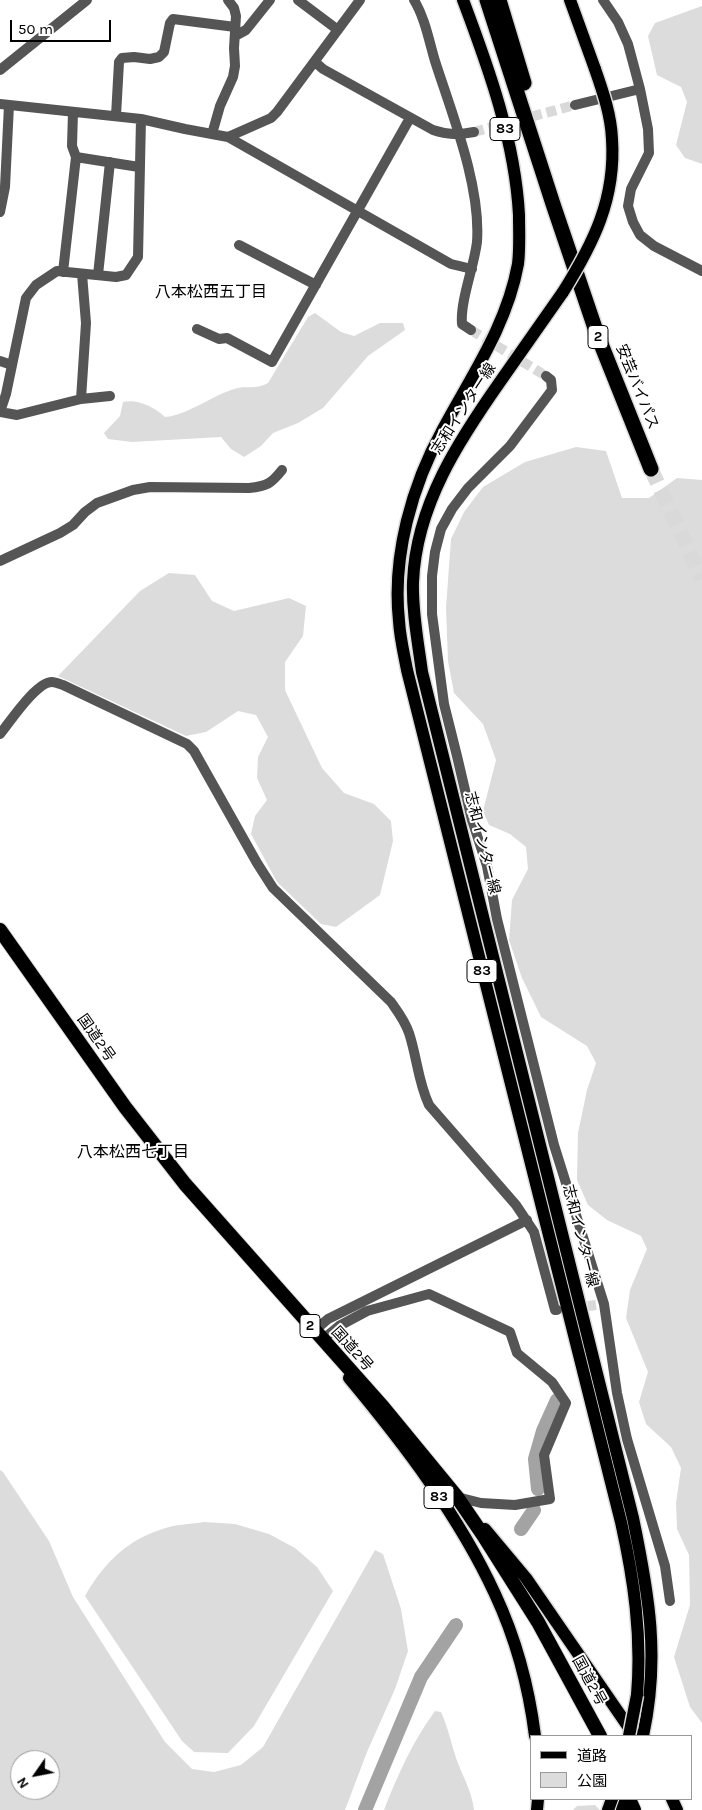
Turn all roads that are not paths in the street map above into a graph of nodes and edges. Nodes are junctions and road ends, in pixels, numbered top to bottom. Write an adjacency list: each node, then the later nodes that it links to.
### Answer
1 (87, 0): 15 (street)
2 (228, 0): 13 (street)
3 (270, 0): 13 (street)
4 (298, 0): 12 (street)
5 (360, 0): 12 (street)
6 (414, 0): 25 (street)
7 (463, 0): 61 (main road, 志和インター線 / 83, bridge)
8 (487, 0): 30 (highway, 安芸バイパス / 2)
9 (498, 0): 30 (highway, 安芸バイパス / 2)
10 (570, 0): 63 (main road, 志和インター線 / 83, bridge)
11 (603, 0): 16 (street)
12 (338, 30): 14 (street)
13 (235, 32): 20 (street); 24 (street)
14 (315, 62): 21 (street); 26 (street)
15 (0, 70)
16 (640, 89): 18 (street); 35 (street)
17 (5, 104): 19 (street); 32 (street)
18 (575, 105)
19 (73, 112): 20 (street); 27 (street)
20 (116, 116): 22 (street)
21 (410, 118): 25 (street); 31 (street)
22 (141, 119): 24 (street); 29 (street)
23 (474, 132): 25 (street)
24 (212, 134): 26 (street)
25 (459, 135): 34 (street)
26 (228, 137): 31 (street)
27 (76, 157): 28 (street); 36 (street)
28 (110, 162): 29 (street); 38 (street)
29 (139, 167): 38 (street)
30 (553, 204): 48 (highway, 安芸バイパス / 2)
31 (358, 210): 34 (street); 39 (street)
32 (0, 212)
33 (239, 246): 39 (street)
34 (472, 269): 41 (street)
35 (702, 271)
36 (62, 272): 37 (street); 43 (street)
37 (82, 274): 38 (street); 46 (street)
38 (98, 276)
39 (316, 285): 40 (street)
40 (197, 329)
41 (471, 330)
42 (0, 361): 43 (street)
43 (12, 365): 47 (street)
44 (546, 376): 58 (street)
45 (110, 396): 46 (street)
46 (81, 399): 47 (street)
47 (0, 412)
48 (650, 468)
49 (282, 470): 50 (street)
50 (0, 561)
51 (0, 734): 53 (street)
52 (0, 930): 54 (highway, 国道2号 / 2)
53 (527, 1220): 55 (street); 56 (street)
54 (288, 1301): 56 (highway, 国道2号 / 2); 59 (main road, 83)
55 (557, 1310)
56 (318, 1335): 57 (highway, 国道2号 / 2); 57 (street)
57 (457, 1497): 60 (highway, 国道2号 / 2); 62 (main road, 83)
58 (670, 1602)
59 (534, 1730)
60 (599, 1735)
61 (630, 1735)
62 (634, 1735)
63 (643, 1735)

